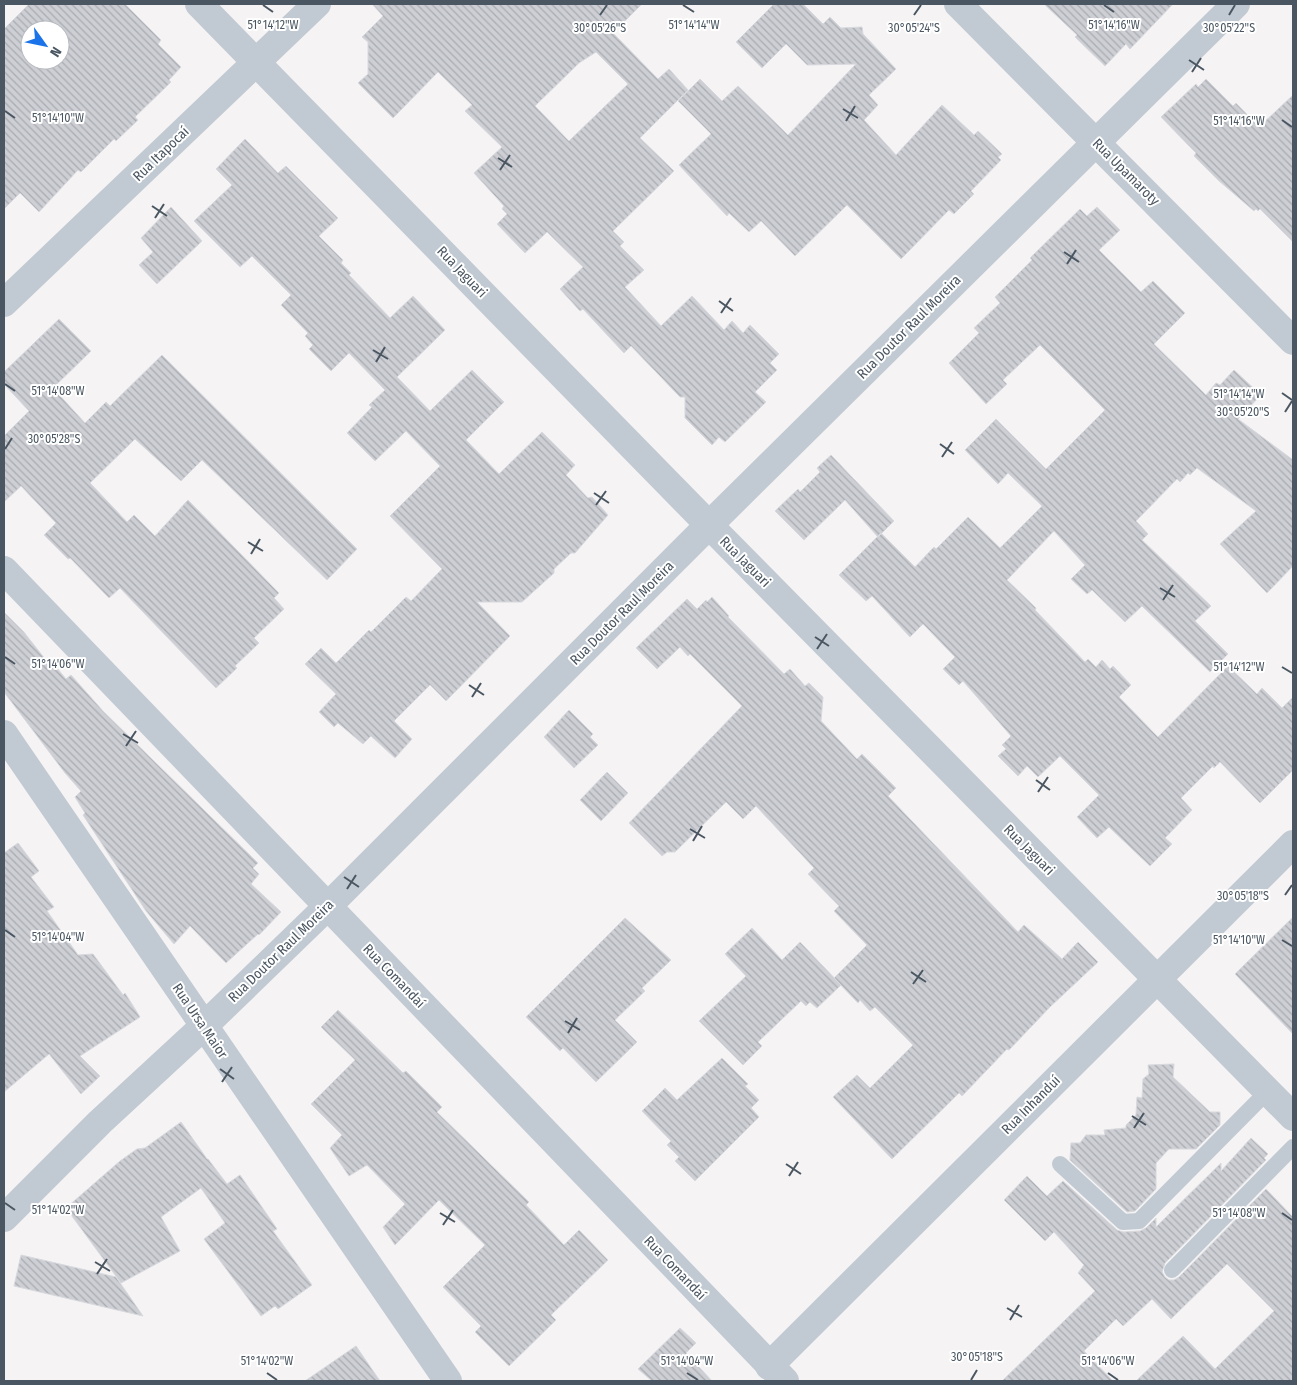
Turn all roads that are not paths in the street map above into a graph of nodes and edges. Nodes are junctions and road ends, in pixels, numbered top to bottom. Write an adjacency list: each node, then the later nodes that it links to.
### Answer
1 (199, 4): 5 (street, Rua Jaguari)
2 (318, 4): 5 (street, Rua Itapocaí)
3 (958, 4): 6 (street, Rua Upamaroty)
4 (1236, 4): 6 (street, Rua Doutor Raul Moreira)
5 (258, 62): 7 (street, Rua Itapocaí); 9 (street, Rua Jaguari)
6 (1096, 142): 8 (street, Rua Upamaroty); 9 (street, Rua Doutor Raul Moreira)
7 (4, 304)
8 (1293, 341)
9 (709, 526): 13 (street, Rua Doutor Raul Moreira); 14 (street, Rua Jaguari)
10 (4, 570): 13 (street, Rua Comandaí)
11 (4, 734): 15 (street, Rua Ursa Maior)
12 (1293, 844): 14 (street, Rua Inhanduí)
13 (327, 906): 15 (street, Rua Doutor Raul Moreira); 22 (street, Rua Comandaí)
14 (1156, 980): 16 (street, Rua Jaguari); 22 (street, Rua Inhanduí)
15 (204, 1026): 20 (street, Rua Doutor Raul Moreira); 23 (street, Rua Ursa Maior)
16 (1267, 1092): 17 (street, Rua Jaguari); 19 (lane)
17 (1293, 1117)
18 (1293, 1147): 21 (lane)
19 (1060, 1164)
20 (4, 1218)
21 (1172, 1270)
22 (777, 1373)
23 (448, 1381)

